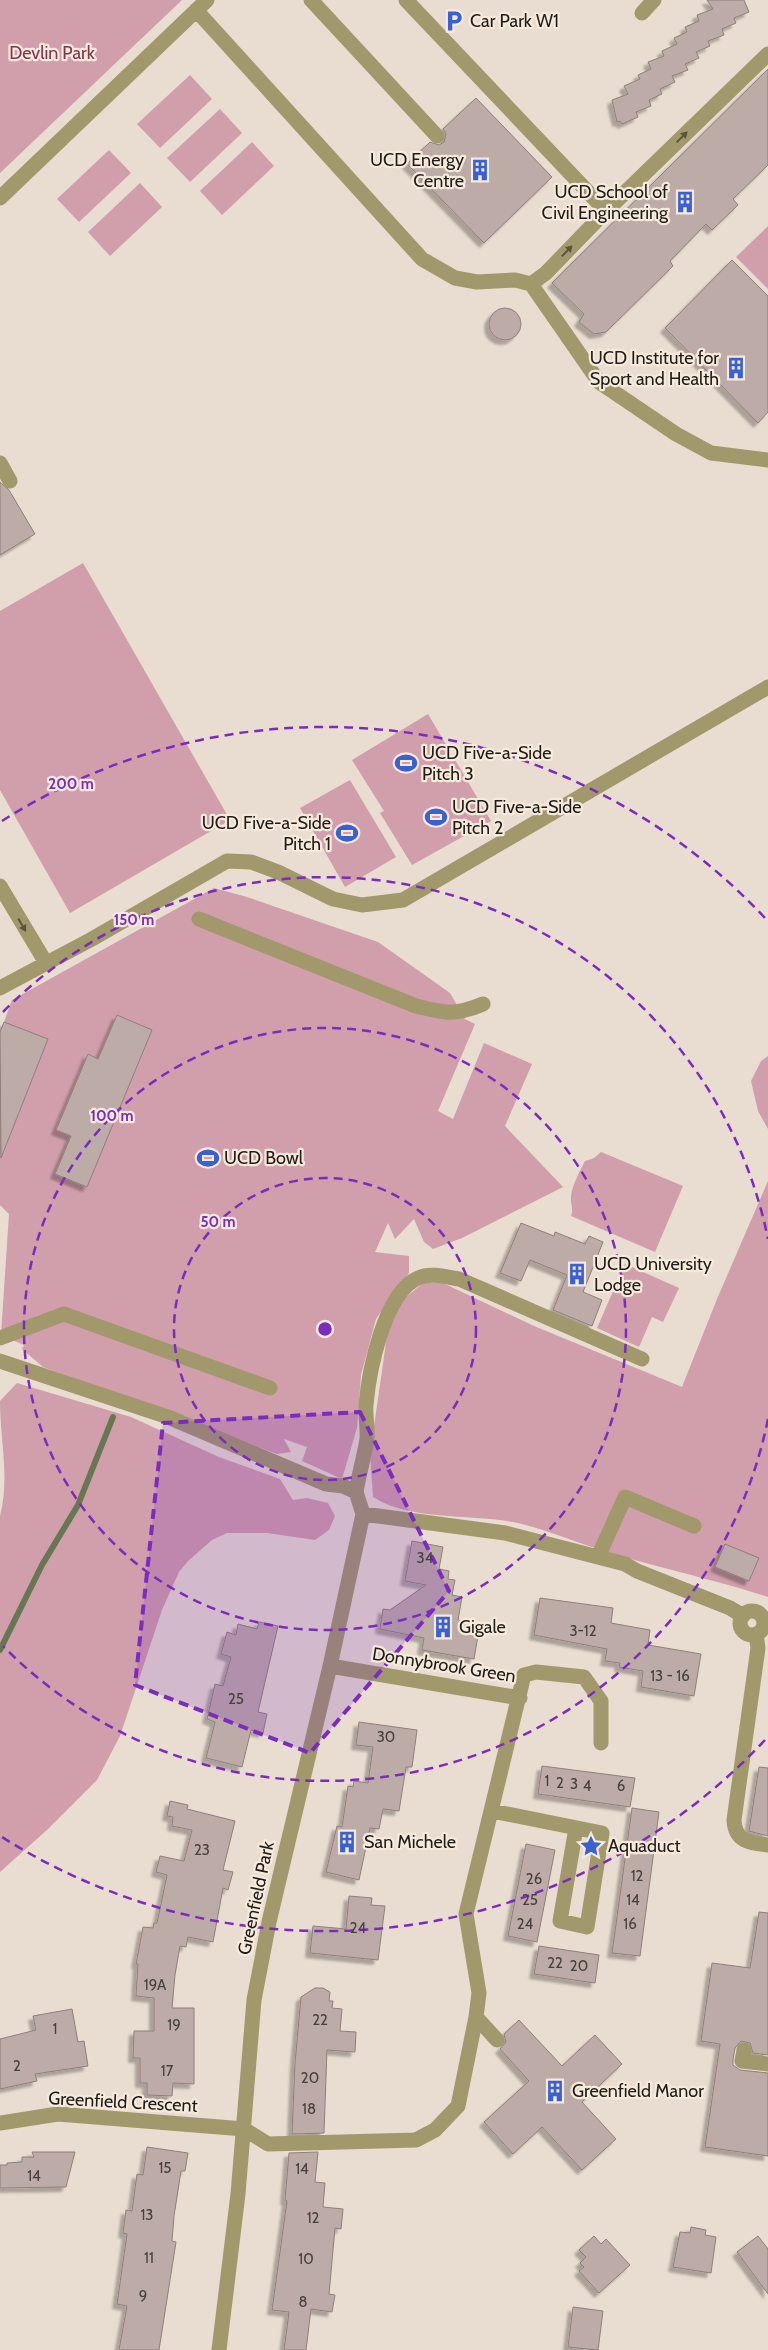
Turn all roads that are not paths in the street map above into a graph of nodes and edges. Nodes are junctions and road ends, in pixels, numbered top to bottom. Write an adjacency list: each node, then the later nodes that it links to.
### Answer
1 (406, 0): 9 (street)
2 (654, 0): 5 (street)
3 (311, 1): 7 (street)
4 (201, 5): 8 (street); 10 (street)
5 (642, 13)
6 (768, 54): 9 (street, one-way to 6)
7 (437, 136)
8 (0, 198)
9 (606, 211): 10 (street, one-way to 9)
10 (531, 284): 11 (street)
11 (768, 460)
12 (0, 463): 13 (street)
13 (10, 481)
14 (768, 687): 17 (street)
15 (0, 886): 17 (street, one-way to 17)
16 (199, 919): 19 (street)
17 (46, 963): 18 (street)
18 (0, 988)
19 (483, 1004)
20 (0, 1338): 23 (street)
21 (642, 1359): 24 (street)
22 (0, 1361): 24 (street)
23 (270, 1388)
24 (356, 1492): 25 (street, Greenfield Park)
25 (363, 1514): 27 (street); 28 (street, Greenfield Park)
26 (694, 1526): 27 (street)
27 (598, 1557): 33 (street)
28 (330, 1666): 29 (street, Donnybrook Green); 39 (street, Greenfield Park)
29 (520, 1698): 30 (street, Donnybrook Green); 31 (street)
30 (602, 1743)
31 (492, 1811): 32 (street); 34 (street)
32 (576, 1828): 32 (street)
33 (768, 1845)
34 (476, 2017): 35 (street); 39 (street)
35 (497, 2040)
36 (744, 2050): 37 (street)
37 (768, 2064)
38 (0, 2123): 39 (street, Greenfield Crescent)
39 (244, 2129): 40 (street, Greenfield Park)
40 (219, 2350)

